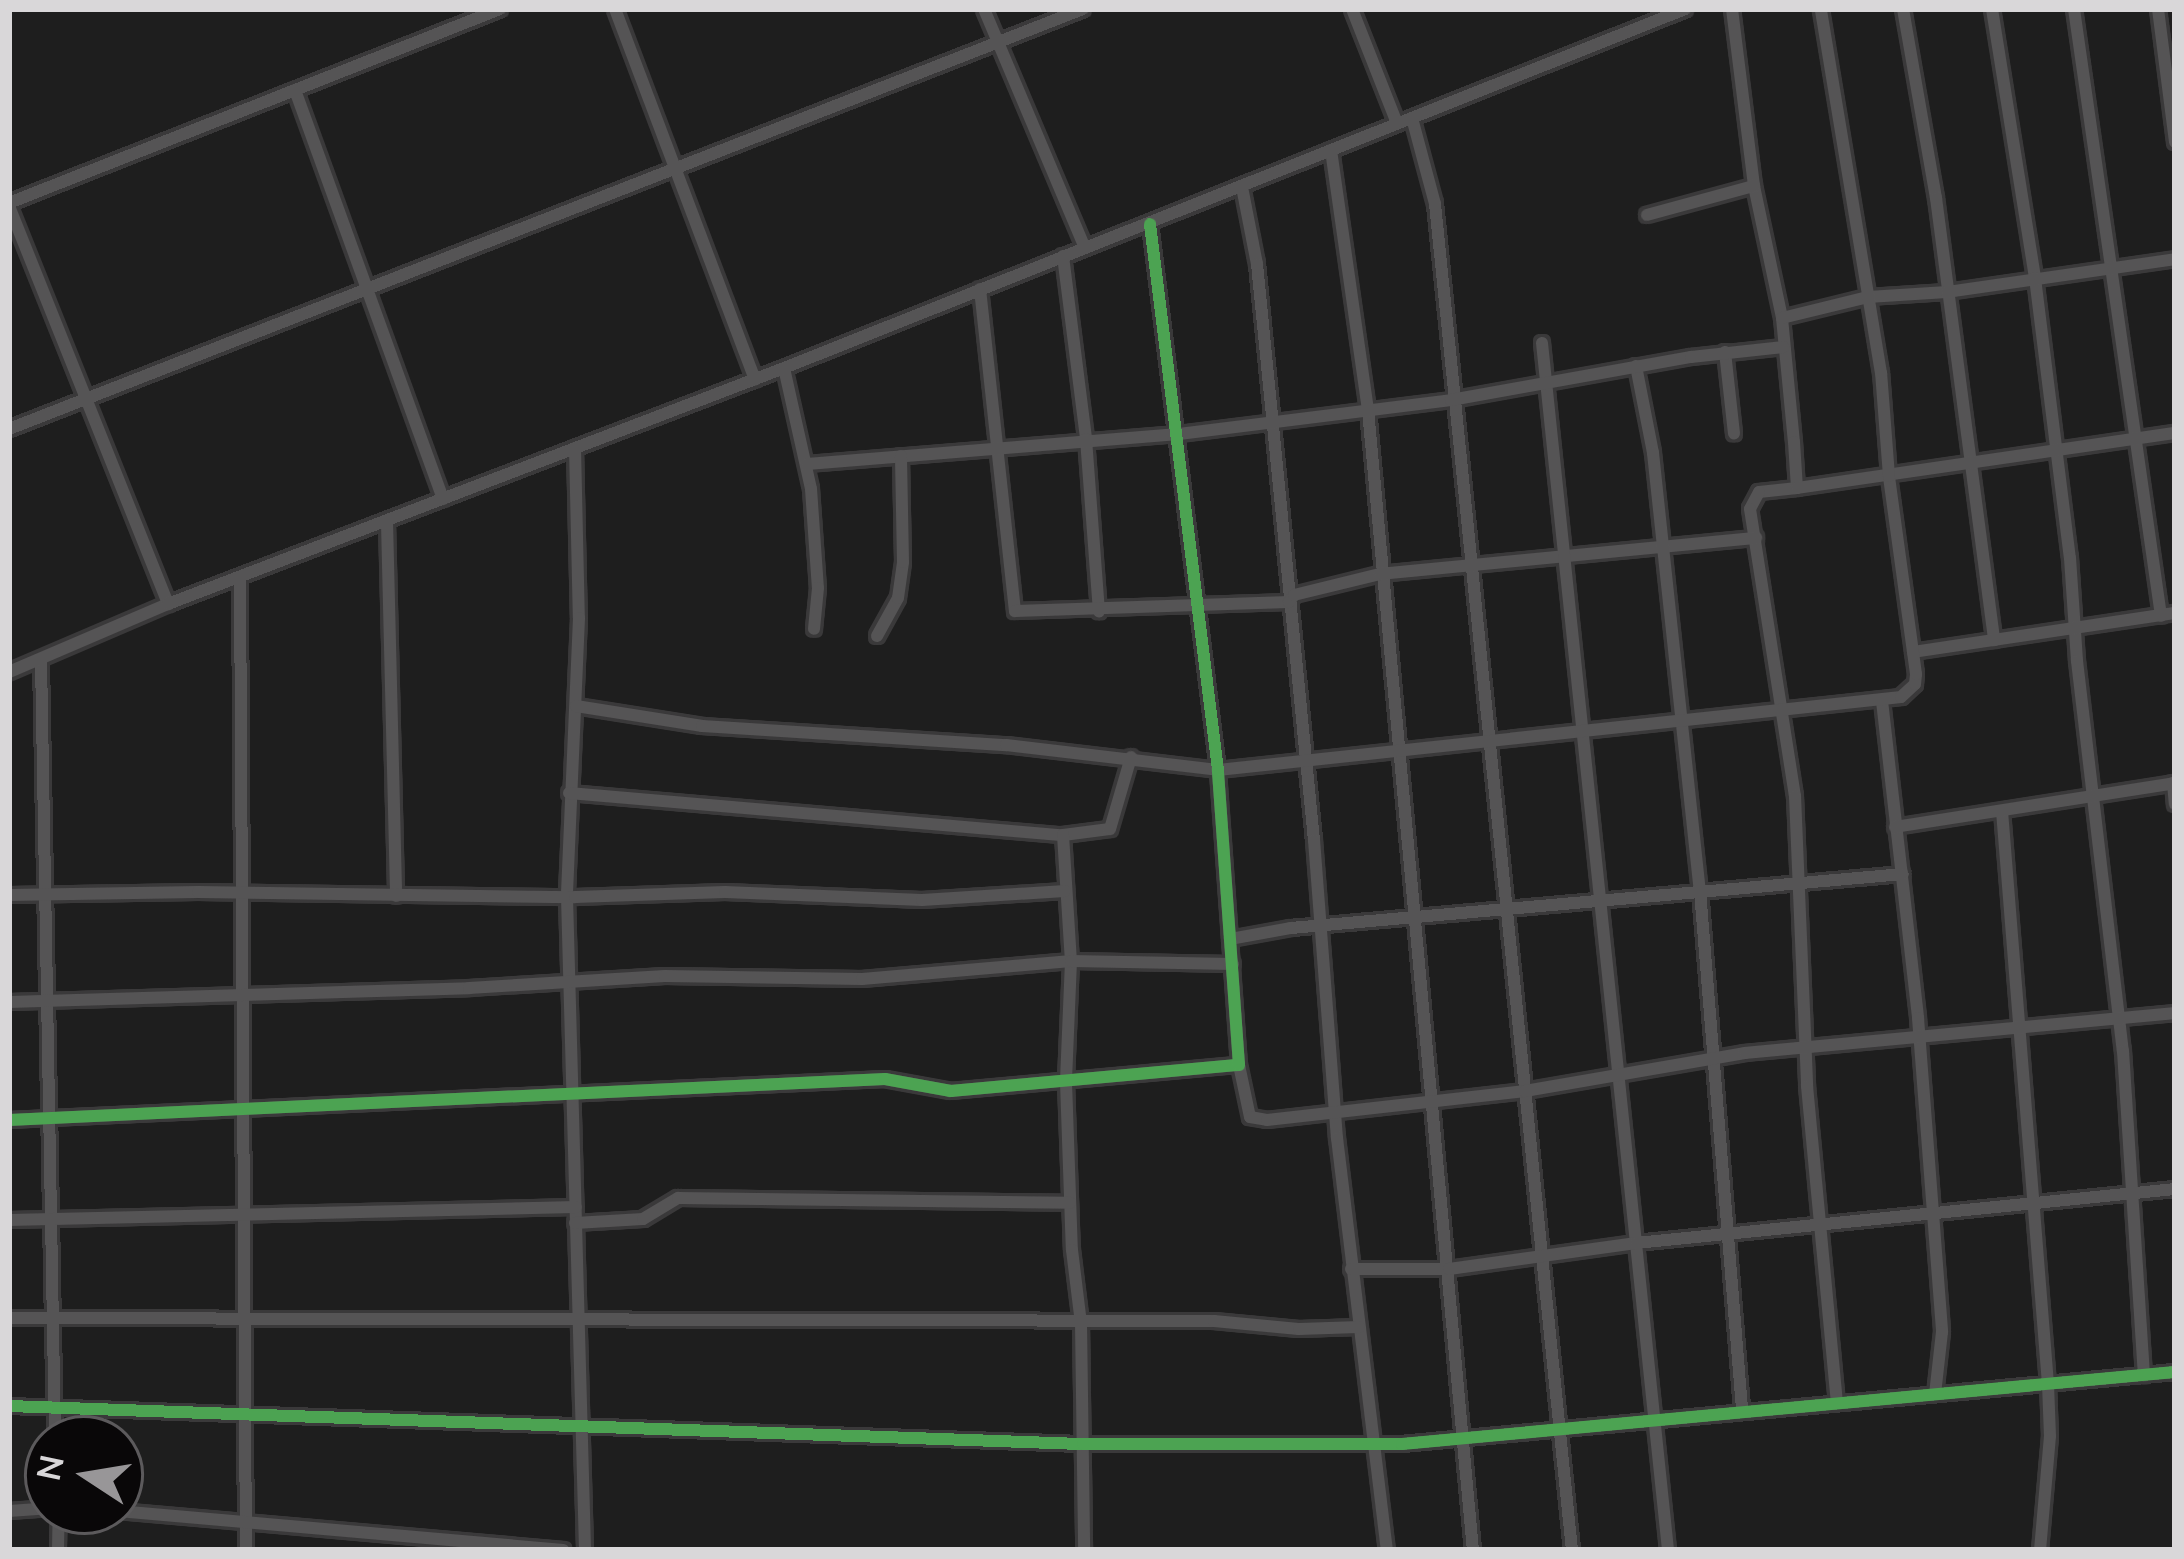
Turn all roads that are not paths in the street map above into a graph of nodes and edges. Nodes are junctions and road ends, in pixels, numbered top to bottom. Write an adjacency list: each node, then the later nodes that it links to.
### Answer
1 (500, 9): 14 (street)
2 (615, 9): 19 (street)
3 (984, 9): 13 (street)
4 (1083, 9): 13 (street)
5 (1352, 9): 16 (street)
6 (1685, 9): 15 (street)
7 (1732, 9): 20 (street)
8 (1822, 9): 33 (street)
9 (1903, 9): 32 (street)
10 (1992, 9): 29 (street)
11 (2074, 9): 28 (street)
12 (2158, 9): 17 (street)
13 (997, 43): 19 (street); 25 (street)
14 (296, 90): 22 (street); 30 (street)
15 (1412, 118): 16 (street); 43 (street)
16 (1397, 123): 18 (street)
17 (2175, 142)
18 (1331, 150): 21 (street); 44 (street)
19 (675, 168): 30 (street); 40 (street)
20 (1754, 186): 23 (street); 34 (street)
21 (1242, 187): 24 (street); 45 (street)
22 (9, 204): 42 (street)
23 (1647, 215)
24 (1150, 224): 25 (street); 48 (street)
25 (1084, 246): 26 (street)
26 (1063, 256): 31 (street); 51 (street)
27 (2175, 259): 28 (street)
28 (2111, 268): 29 (street); 50 (street)
29 (2035, 278): 32 (street); 54 (street)
30 (365, 289): 42 (street); 60 (street)
31 (980, 290): 39 (street); 52 (street)
32 (1948, 292): 33 (street); 56 (street)
33 (1868, 297): 34 (street); 58 (street)
34 (1782, 318): 36 (street)
35 (1542, 344): 41 (street)
36 (1783, 347): 37 (street); 59 (street)
37 (1725, 352): 38 (street); 49 (street)
38 (1636, 366): 41 (street); 63 (street)
39 (784, 368): 40 (street); 57 (street)
40 (755, 379): 53 (street)
41 (1546, 380): 43 (street); 64 (street)
42 (82, 398): 46 (street); 69 (street)
43 (1451, 400): 44 (street); 65 (street)
44 (1368, 410): 45 (street); 66 (street)
45 (1271, 420): 48 (street); 68 (street)
46 (9, 429)
47 (2175, 433): 50 (street)
48 (1179, 434): 51 (street); 70 (street)
49 (1734, 434)
50 (2135, 436): 54 (street); 72 (street)
51 (1086, 439): 52 (street); 71 (street)
52 (995, 446): 55 (street); 71 (street)
53 (574, 448): 60 (street); 81 (street)
54 (2055, 452): 56 (street); 74 (street)
55 (901, 456): 57 (street); 75 (street)
56 (1973, 463): 58 (street); 76 (street)
57 (807, 464): 73 (street)
58 (1888, 476): 59 (street); 77 (street)
59 (1798, 488): 62 (street)
60 (443, 499): 61 (street)
61 (387, 522): 67 (street); 104 (street)
62 (1756, 538): 63 (street); 82 (street)
63 (1662, 548): 64 (street); 83 (street)
64 (1562, 559): 65 (street); 84 (street)
65 (1473, 566): 66 (street); 85 (street)
66 (1380, 574): 68 (street); 86 (street)
67 (240, 579): 69 (street); 101 (street)
68 (1289, 602): 70 (street); 88 (street)
69 (168, 604): 78 (street)
70 (1199, 605): 71 (street); 89 (street)
71 (1099, 612)
72 (2168, 614): 74 (street)
73 (814, 629)
74 (2075, 629): 76 (street); 92 (street)
75 (877, 636)
76 (1994, 640): 77 (street)
77 (1913, 652): 80 (street)
78 (41, 660): 79 (street); 103 (street)
79 (9, 672)
80 (1882, 700): 82 (street); 95 (street)
81 (575, 706): 87 (street); 91 (street)
82 (1782, 709): 83 (street); 98 (street)
83 (1679, 719): 84 (street); 100 (street)
84 (1583, 729): 85 (street); 106 (street)
85 (1490, 737): 86 (street); 107 (street)
86 (1397, 749): 88 (street); 108 (street)
87 (1131, 757): 89 (street); 96 (street)
88 (1305, 764): 89 (street); 109 (street)
89 (1217, 770): 110 (street)
90 (2174, 783): 92 (street); 93 (street)
91 (569, 794): 96 (street); 105 (street)
92 (2094, 796): 94 (street); 118 (street)
93 (2175, 804)
94 (2002, 811): 95 (street); 119 (street)
95 (1895, 827): 97 (street)
96 (1064, 836): 99 (street)
97 (1903, 874): 98 (street); 120 (street)
98 (1799, 879): 100 (street); 121 (street)
99 (1065, 891): 105 (street); 111 (street)
100 (1700, 891): 106 (street); 122 (street)
101 (239, 892): 103 (street); 104 (street); 114 (street)
102 (9, 895): 103 (street)
103 (47, 895): 115 (street)
104 (396, 896): 105 (street)
105 (568, 897): 113 (street)
106 (1600, 904): 107 (street); 124 (street)
107 (1508, 912): 108 (street); 126 (street)
108 (1412, 919): 109 (street); 128 (street)
109 (1321, 927): 110 (street); 130 (street)
110 (1230, 939): 112 (street)
111 (1071, 961): 112 (street); 113 (street); 125 (street)
112 (1233, 964): 123 (street)
113 (570, 983): 114 (street); 127 (street)
114 (242, 994): 115 (street); 129 (street)
115 (49, 1000): 116 (street); 131 (street)
116 (9, 1002)
117 (2175, 1013): 118 (street)
118 (2119, 1019): 119 (street); 134 (street)
119 (2018, 1031): 120 (street); 135 (street)
120 (1920, 1040): 121 (street); 138 (street)
121 (1809, 1047): 122 (street); 143 (street)
122 (1717, 1056): 124 (street); 144 (street)
123 (1239, 1065): 125 (street); 130 (street)
124 (1617, 1071): 126 (street); 145 (street)
125 (1066, 1082): 127 (street); 136 (street)
126 (1525, 1091): 128 (street); 146 (street)
127 (570, 1097): 129 (street); 137 (street)
128 (1430, 1097): 130 (street); 148 (street)
129 (242, 1111): 131 (street); 139 (street)
130 (1334, 1111): 147 (street)
131 (50, 1119): 132 (street); 140 (street)
132 (9, 1120)
133 (2175, 1189): 134 (street)
134 (2133, 1192): 135 (street); 156 (street)
135 (2033, 1200): 138 (street); 157 (street)
136 (1070, 1203): 142 (street); 153 (street)
137 (576, 1207): 139 (street); 142 (street)
138 (1932, 1212): 143 (street); 158 (street)
139 (244, 1214): 140 (street); 150 (street)
140 (53, 1219): 141 (street); 149 (street)
141 (9, 1220)
142 (575, 1222): 152 (street)
143 (1823, 1224): 144 (street); 159 (street)
144 (1729, 1234): 145 (street); 162 (street)
145 (1636, 1243): 146 (street); 165 (street)
146 (1542, 1256): 148 (street); 167 (street)
147 (1351, 1269): 148 (street); 154 (street)
148 (1449, 1269): 168 (street)
149 (52, 1316): 150 (street); 151 (street); 160 (street)
150 (244, 1316): 152 (street); 163 (street)
151 (9, 1318)
152 (578, 1320): 153 (street); 166 (street)
153 (1081, 1323): 154 (street); 169 (street)
154 (1359, 1327): 170 (street)
155 (2175, 1372): 156 (street)
156 (2144, 1375): 157 (street)
157 (2048, 1384): 158 (street); 181 (street)
158 (1935, 1394): 159 (street)
159 (1837, 1402): 162 (street)
160 (54, 1405): 161 (street); 163 (street); 164 (street)
161 (9, 1406)
162 (1742, 1409): 165 (street)
163 (247, 1410): 166 (street); 172 (street)
164 (54, 1415)
165 (1654, 1416): 167 (street); 180 (street)
166 (582, 1425): 169 (street); 175 (street)
167 (1559, 1427): 168 (street); 179 (street)
168 (1465, 1437): 170 (street); 178 (street)
169 (1083, 1444): 170 (street); 176 (street)
170 (1374, 1444): 177 (street)
171 (144, 1513): 172 (street)
172 (244, 1522): 173 (street); 174 (street)
173 (246, 1550)
174 (563, 1550)
175 (585, 1550)
176 (1084, 1550)
177 (1387, 1550)
178 (1473, 1550)
179 (1572, 1550)
180 (1667, 1550)
181 (2040, 1550)

